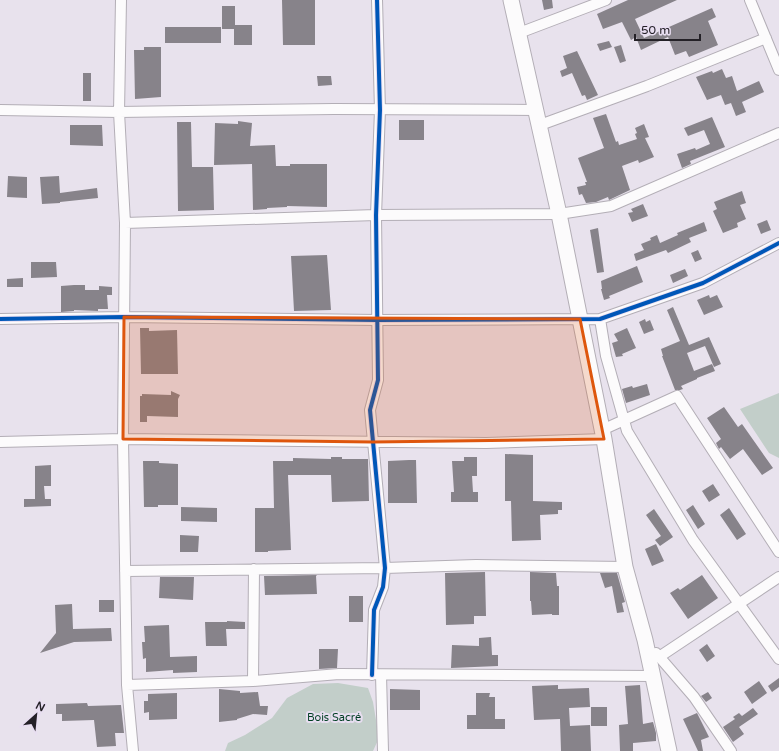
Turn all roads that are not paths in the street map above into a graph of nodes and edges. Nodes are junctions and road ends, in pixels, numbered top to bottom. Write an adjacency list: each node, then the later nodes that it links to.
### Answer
1 (121, 0): 12 (street)
2 (377, 0): 10 (street)
3 (511, 0): 6 (main road)
4 (606, 0): 6 (street)
5 (750, 0): 7 (street)
6 (519, 33): 11 (main road)
7 (766, 38): 8 (street); 13 (street)
8 (779, 70)
9 (0, 110): 12 (street)
10 (380, 110): 11 (street); 12 (street); 16 (street)
11 (536, 110): 13 (main road)
12 (119, 112): 17 (street)
13 (540, 125): 15 (main road)
14 (779, 133): 15 (street)
15 (559, 214): 16 (street); 21 (main road)
16 (376, 215): 17 (street); 23 (street)
17 (125, 224): 19 (street)
18 (779, 243): 22 (street)
19 (124, 317): 20 (street); 23 (street); 26 (street)
20 (0, 319)
21 (580, 319): 22 (street); 23 (street); 25 (main road)
22 (600, 319): 24 (street)
23 (377, 320): 28 (street)
24 (624, 421): 25 (street); 29 (street); 35 (street)
25 (603, 435): 28 (street); 30 (main road)
26 (123, 439): 27 (street); 28 (street); 33 (street)
27 (0, 442)
28 (373, 442): 31 (street)
29 (779, 552)
30 (625, 567): 31 (street); 36 (main road)
31 (385, 568): 32 (street); 39 (street)
32 (254, 569): 33 (street); 41 (street)
33 (125, 571): 42 (street)
34 (779, 577): 35 (street)
35 (739, 603): 37 (street); 38 (street)
36 (645, 640): 37 (street); 40 (main road)
37 (659, 657): 46 (street)
38 (779, 659)
39 (377, 675): 40 (street); 41 (street); 44 (street)
40 (652, 676): 45 (main road)
41 (253, 681): 42 (street)
42 (127, 685): 43 (street)
43 (133, 751)
44 (383, 751)
45 (669, 751)
46 (732, 751)

